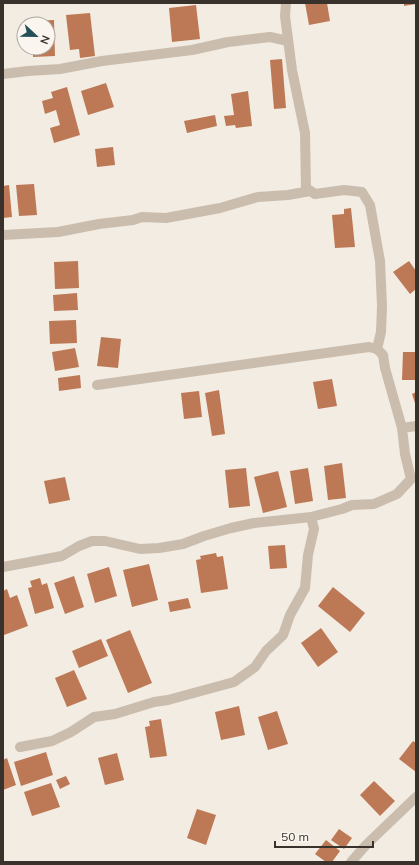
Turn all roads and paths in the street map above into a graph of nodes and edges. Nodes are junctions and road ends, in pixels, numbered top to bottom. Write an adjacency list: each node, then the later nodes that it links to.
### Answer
1 (286, 3): 2 (street)
2 (288, 41): 3 (street); 4 (street)
3 (3, 74)
4 (310, 191): 5 (street); 6 (street)
5 (3, 235)
6 (377, 349): 7 (street); 9 (street)
7 (97, 385)
8 (416, 426): 9 (street)
9 (402, 428): 10 (street)
10 (311, 517): 11 (street); 12 (street)
11 (3, 567)
12 (20, 748)
13 (416, 797): 14 (street)
14 (351, 862)

